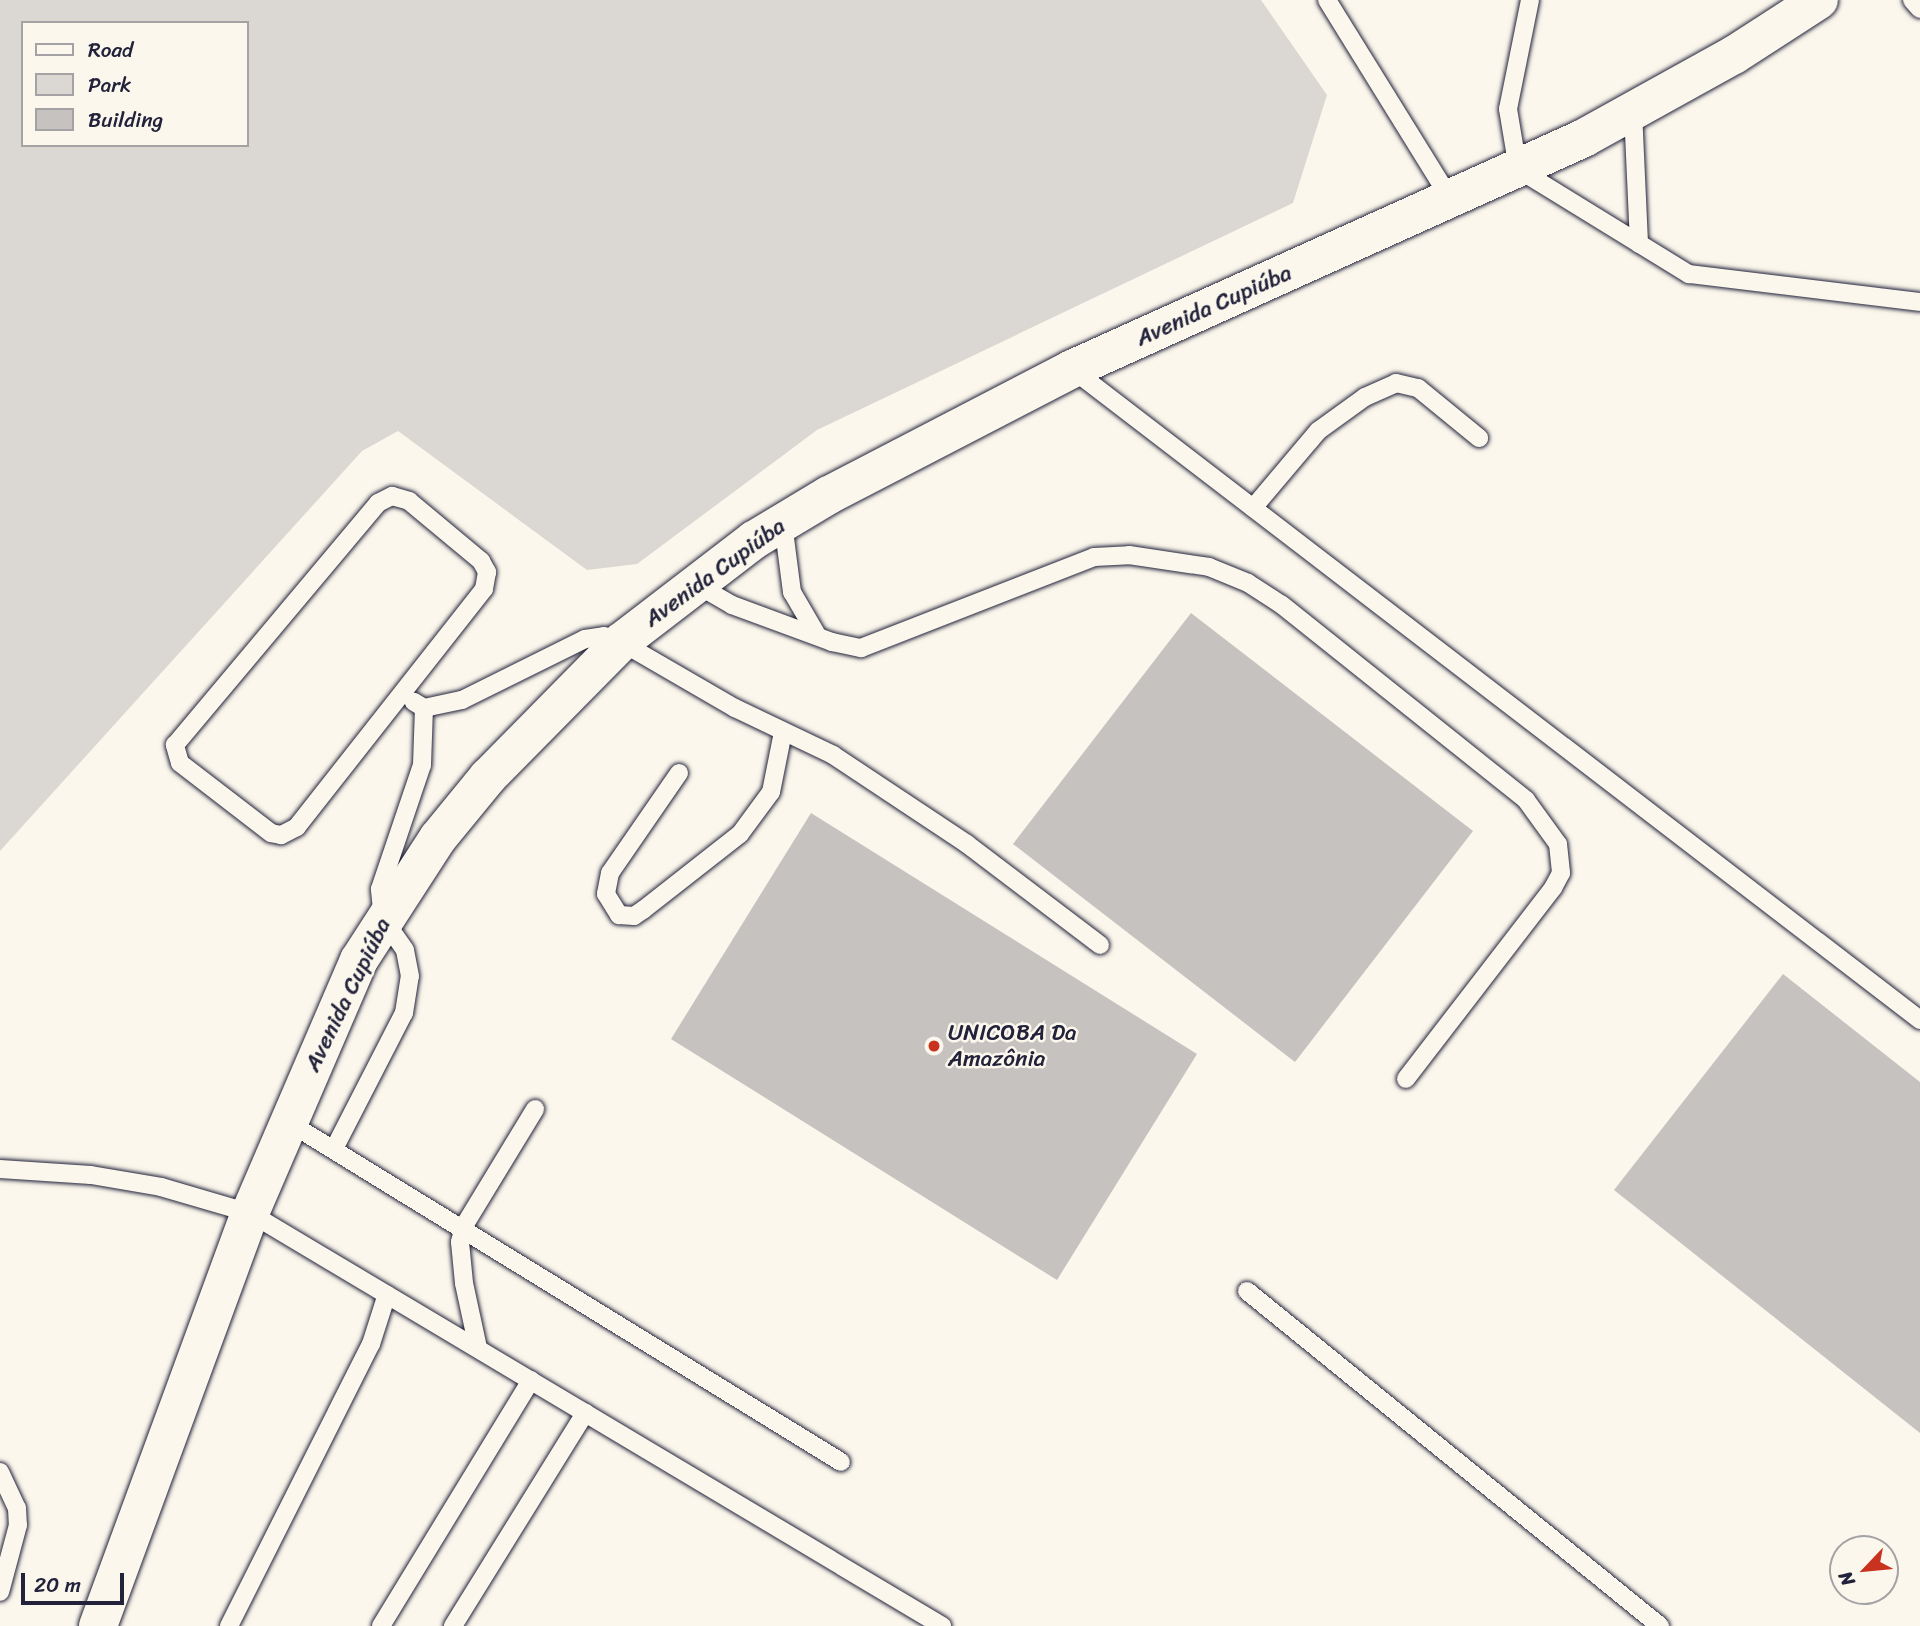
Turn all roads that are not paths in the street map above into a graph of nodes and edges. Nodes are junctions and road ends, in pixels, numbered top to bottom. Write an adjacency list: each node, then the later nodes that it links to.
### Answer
1 (1327, 0): 8 (lane)
2 (1530, 0): 7 (lane)
3 (1819, 0): 6 (street, Avenida Cupiúba)
4 (1912, 0): 5 (lane)
5 (1920, 9)
6 (1633, 110): 7 (street, Avenida Cupiúba); 9 (lane)
7 (1518, 169): 8 (street, Avenida Cupiúba); 9 (lane)
8 (1450, 198): 11 (street, Avenida Cupiúba)
9 (1639, 244): 10 (lane)
10 (1920, 302)
11 (1072, 369): 13 (lane); 14 (street, Avenida Cupiúba)
12 (1479, 438): 13 (lane)
13 (1253, 508): 24 (lane)
14 (783, 523): 15 (street, Avenida Cupiúba); 16 (lane)
15 (694, 583): 16 (lane); 17 (street, Avenida Cupiúba)
16 (817, 635): 25 (lane)
17 (621, 642): 19 (lane); 20 (lane); 22 (street, Avenida Cupiúba)
18 (402, 695): 18 (lane); 19 (lane)
19 (424, 708): 22 (lane)
20 (783, 732): 21 (lane); 23 (lane)
21 (678, 773)
22 (383, 919): 27 (street, Avenida Cupiúba); 28 (lane)
23 (1100, 945)
24 (1920, 1020)
25 (1406, 1079)
26 (535, 1109): 31 (lane)
27 (288, 1122): 28 (lane); 30 (street, Avenida Cupiúba)
28 (334, 1149): 31 (lane)
29 (0, 1169): 30 (lane)
30 (250, 1213): 33 (lane); 40 (street, Avenida Cupiúba)
31 (464, 1226): 34 (lane); 37 (lane)
32 (1247, 1292): 45 (lane)
33 (387, 1294): 34 (lane); 41 (lane)
34 (478, 1348): 35 (lane)
35 (531, 1380): 36 (lane); 42 (lane)
36 (584, 1413): 43 (lane); 44 (lane)
37 (841, 1462)
38 (0, 1472): 39 (lane)
39 (0, 1591)
40 (98, 1626)
41 (229, 1626)
42 (381, 1626)
43 (453, 1626)
44 (942, 1626)
45 (1660, 1626)

